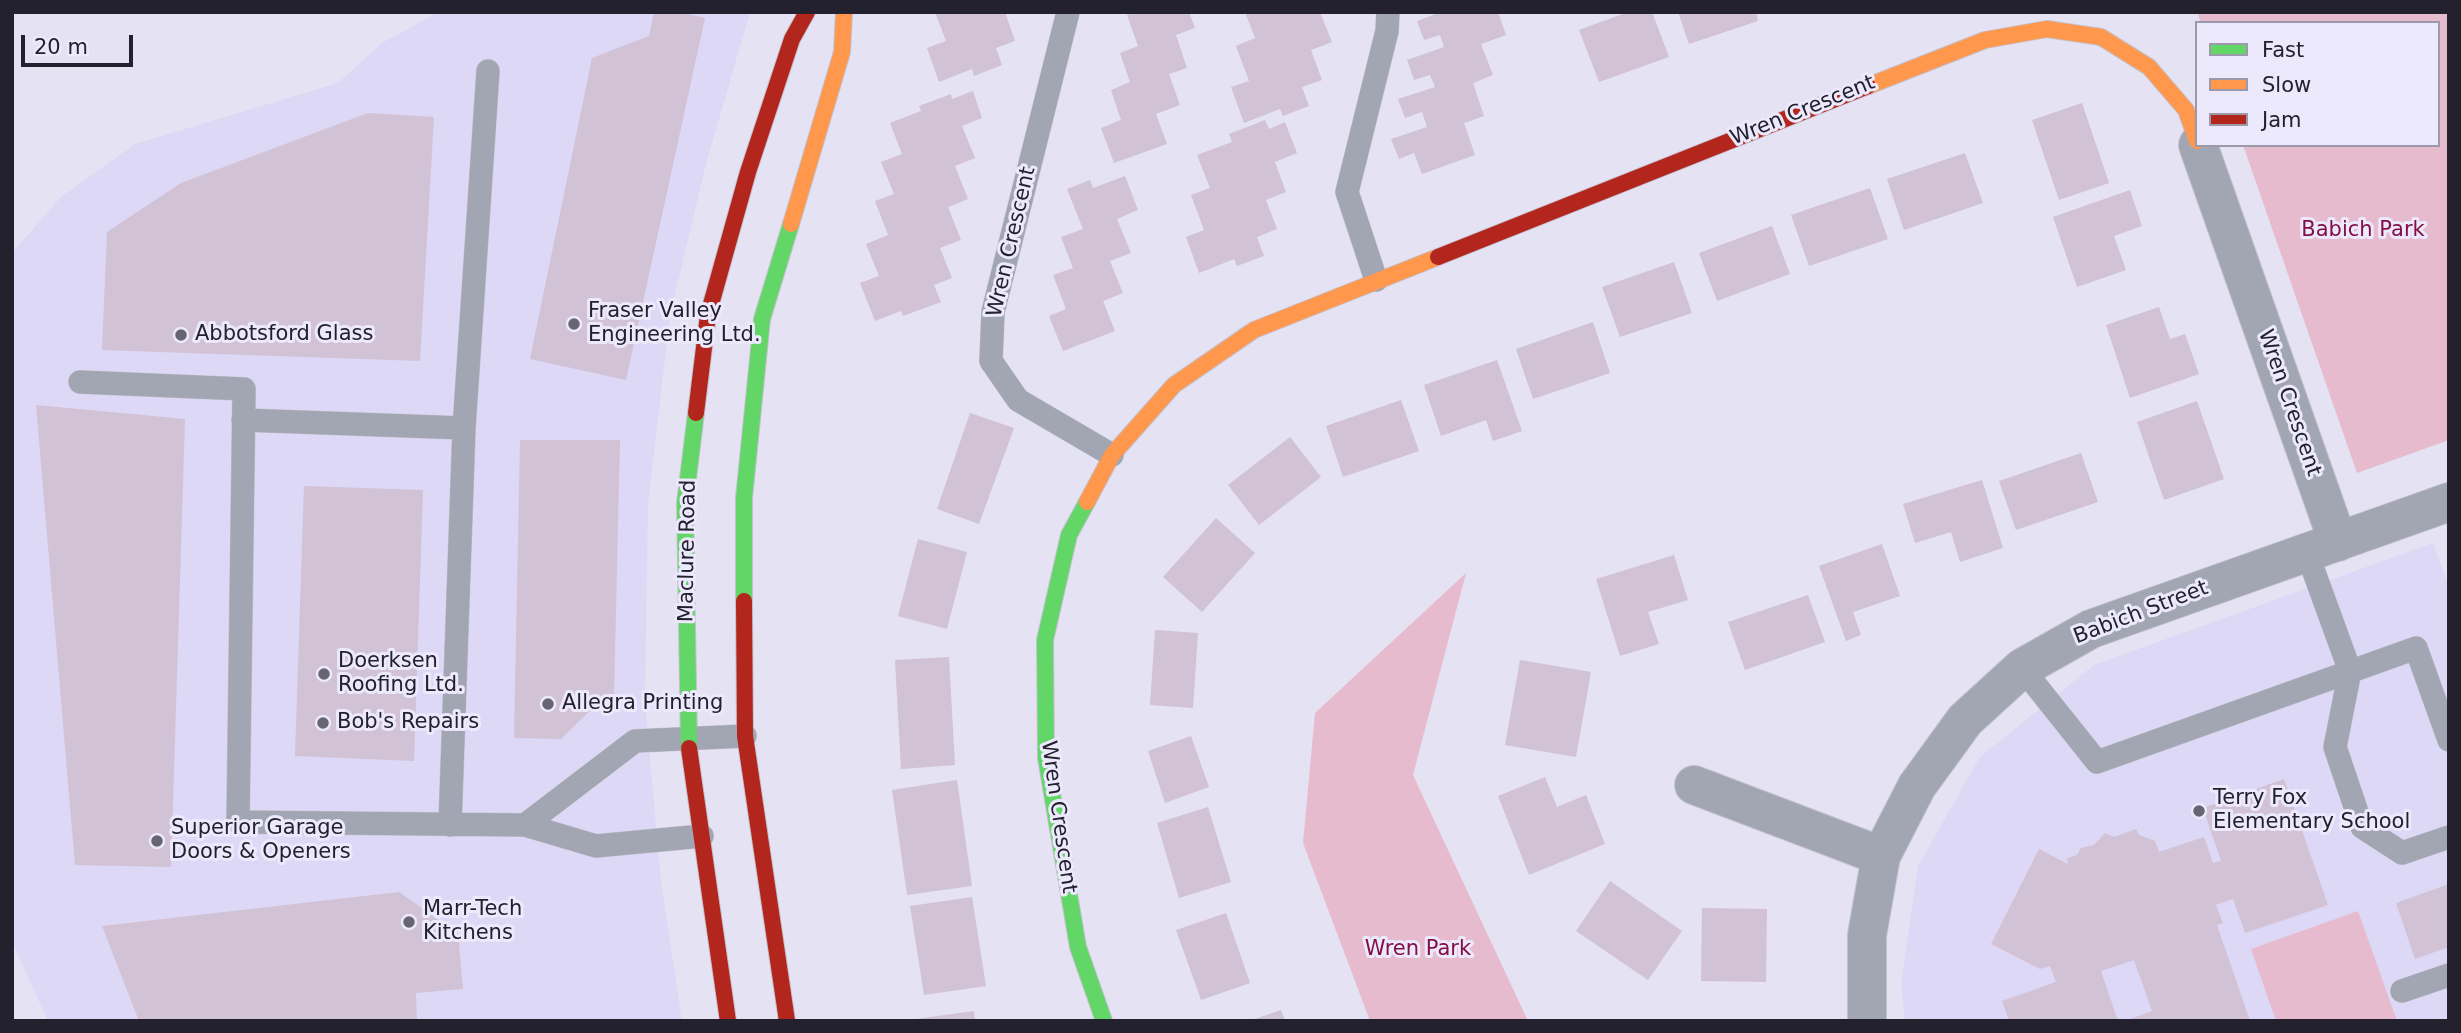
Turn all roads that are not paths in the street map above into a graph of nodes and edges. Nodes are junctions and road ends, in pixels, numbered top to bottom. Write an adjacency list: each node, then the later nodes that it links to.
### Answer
1 (807, 12): 18 (main road, Maclure Road)
2 (844, 12): 17 (main road)
3 (1068, 12): 12 (lane, Wren Crescent)
4 (1388, 12): 8 (lane)
5 (488, 71): 11 (lane)
6 (2195, 135): 8 (main road, Wren Crescent)
7 (2199, 147): 14 (street, Wren Crescent)
8 (1376, 280): 12 (main road, Wren Crescent)
9 (80, 382): 10 (lane)
10 (243, 420): 11 (lane); 21 (lane)
11 (464, 428): 21 (lane)
12 (1112, 455): 30 (main road, Wren Crescent)
13 (2449, 502): 14 (street, Babich Street)
14 (2322, 547): 15 (street, Babich Street); 16 (lane)
15 (2022, 668): 16 (lane); 25 (street, Babich Street)
16 (2350, 671): 19 (lane); 24 (lane)
17 (745, 736): 18 (lane); 29 (main road)
18 (688, 738): 22 (lane); 23 (main road, Maclure Road)
19 (2449, 740)
20 (1694, 785): 25 (street)
21 (450, 825): 22 (lane)
22 (525, 825): 23 (lane)
23 (702, 836): 28 (main road, Maclure Road)
24 (2449, 837)
25 (1881, 856): 31 (street, Babich Street)
26 (2449, 975): 27 (lane)
27 (2402, 991)
28 (728, 1021)
29 (787, 1021)
30 (1104, 1021)
31 (1867, 1021)

